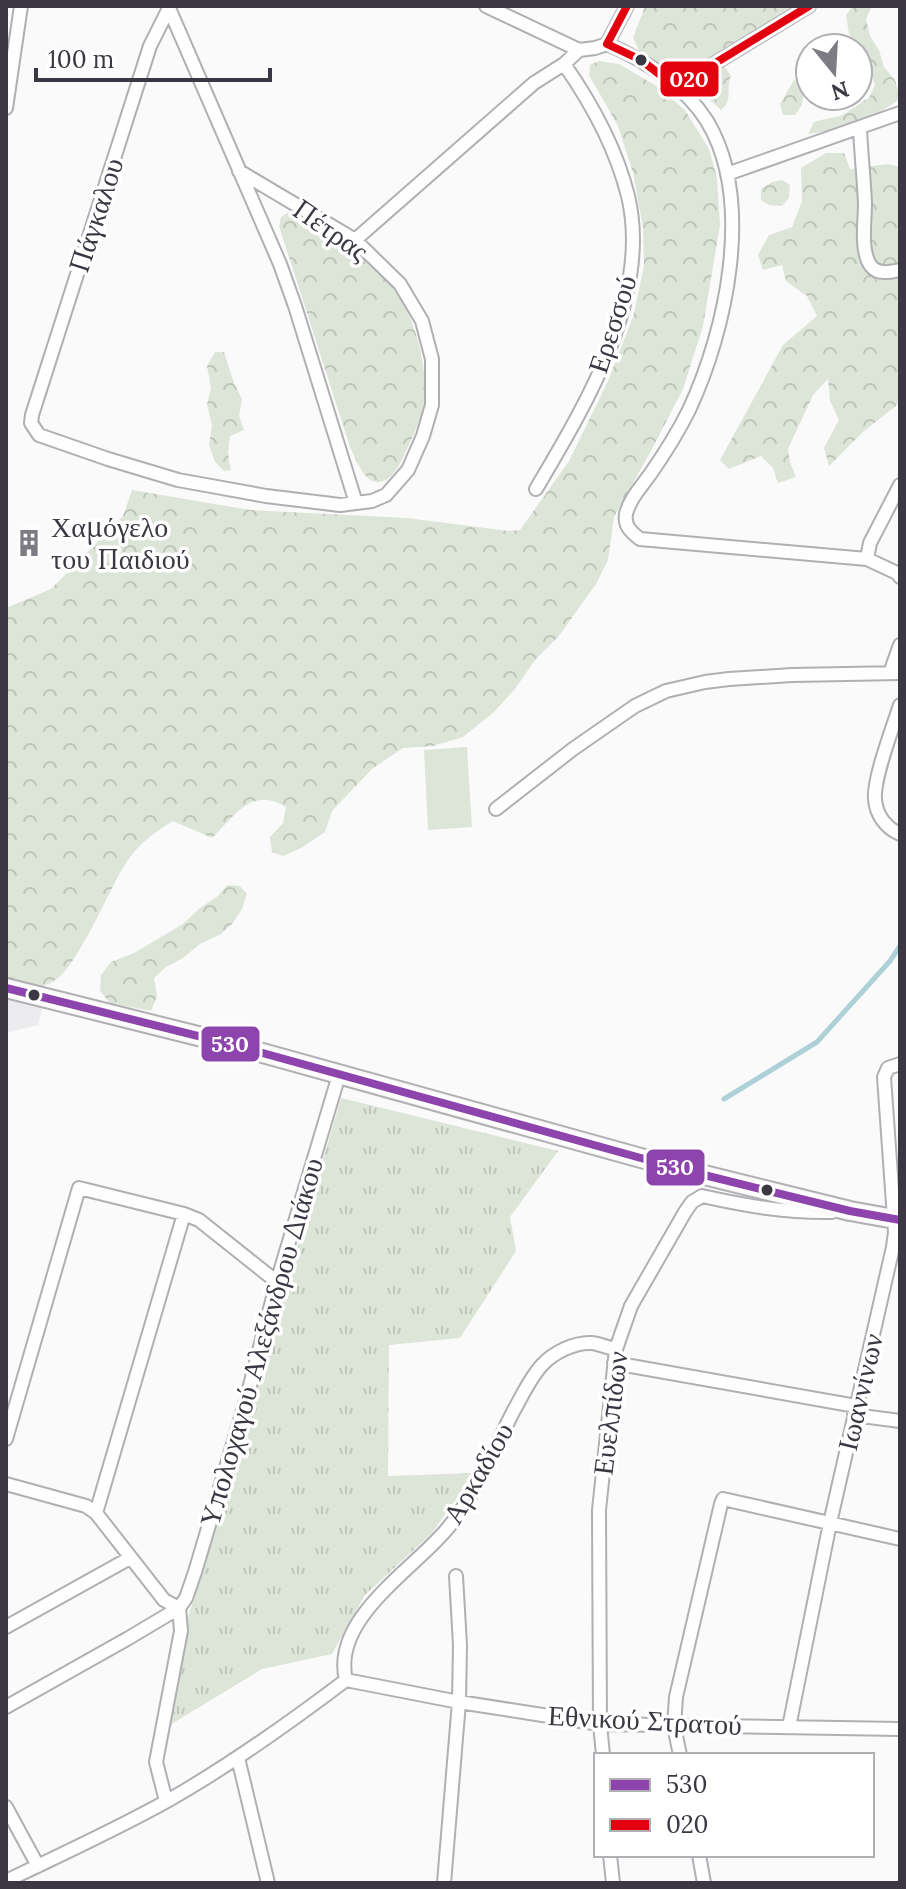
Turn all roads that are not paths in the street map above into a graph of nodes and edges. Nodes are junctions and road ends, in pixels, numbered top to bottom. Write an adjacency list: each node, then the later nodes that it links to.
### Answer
1 (21, 6): 10 (street)
2 (486, 6): 7 (street)
3 (627, 6): 6 (street)
4 (809, 6): 9 (street)
5 (168, 7): 13 (street); 19 (street, Πάγκαλου)
6 (607, 44): 7 (street); 9 (street)
7 (579, 50): 8 (street)
8 (564, 64): 15 (street); 18 (street, Ερεσσού)
9 (676, 87): 14 (street)
10 (6, 108)
11 (900, 113): 12 (street)
12 (860, 128): 14 (street); 16 (street)
13 (239, 171): 15 (street, Πέτρας); 19 (street)
14 (727, 174): 20 (street)
15 (355, 240): 19 (street, Πέτρας)
16 (900, 270)
17 (900, 485): 20 (street)
18 (536, 489)
19 (356, 503)
20 (867, 559): 21 (street)
21 (898, 575)
22 (900, 645): 23 (street)
23 (895, 673): 25 (street)
24 (900, 705): 26 (street)
25 (496, 809)
26 (900, 834)
27 (6, 988): 29 (main road)
28 (900, 1064): 32 (street, Ιωαννίνων)
29 (339, 1075): 30 (main road); 33 (street, Υπολοχαγού Αλεξάνδρου Διάκου)
30 (850, 1211): 32 (main road); 34 (street, Ευελπίδων)
31 (184, 1214): 33 (street); 37 (street); 39 (street)
32 (896, 1220): 35 (street, Ιωαννίνων)
33 (277, 1282): 44 (street, Υπολοχαγού Αλεξάνδρου Διάκου)
34 (615, 1356): 35 (street, Αρκαδίου); 46 (street, Αρκαδίου); 49 (street, Ευελπίδων)
35 (855, 1410): 36 (street, Αρκαδίου); 40 (street, Ιωαννίνων)
36 (900, 1421)
37 (6, 1439)
38 (6, 1484): 39 (street)
39 (96, 1513): 42 (street)
40 (830, 1523): 41 (street); 50 (street); 51 (street, Ιωαννίνων)
41 (900, 1539)
42 (130, 1558): 44 (street); 45 (street)
43 (456, 1576): 47 (street)
44 (179, 1608): 48 (street); 56 (street)
45 (6, 1627)
46 (346, 1680): 47 (street, Εθνικού Στρατού); 55 (street)
47 (459, 1702): 49 (street, Εθνικού Στρατού); 63 (street)
48 (6, 1707)
49 (600, 1724): 50 (street, Εθνικού Στρατού); 53 (street, Ευελπίδων)
50 (674, 1726): 51 (street, Εθνικού Στρατού); 54 (street)
51 (789, 1727): 52 (street, Εθνικού Στρατού)
52 (900, 1729)
53 (603, 1753)
54 (680, 1753)
55 (238, 1758): 56 (street); 62 (street)
56 (166, 1801): 60 (street)
57 (6, 1807): 60 (street)
58 (610, 1857): 64 (street)
59 (699, 1857): 65 (street)
60 (38, 1866): 61 (street)
61 (6, 1881)
62 (268, 1883)
63 (444, 1883)
64 (613, 1883)
65 (704, 1883)

